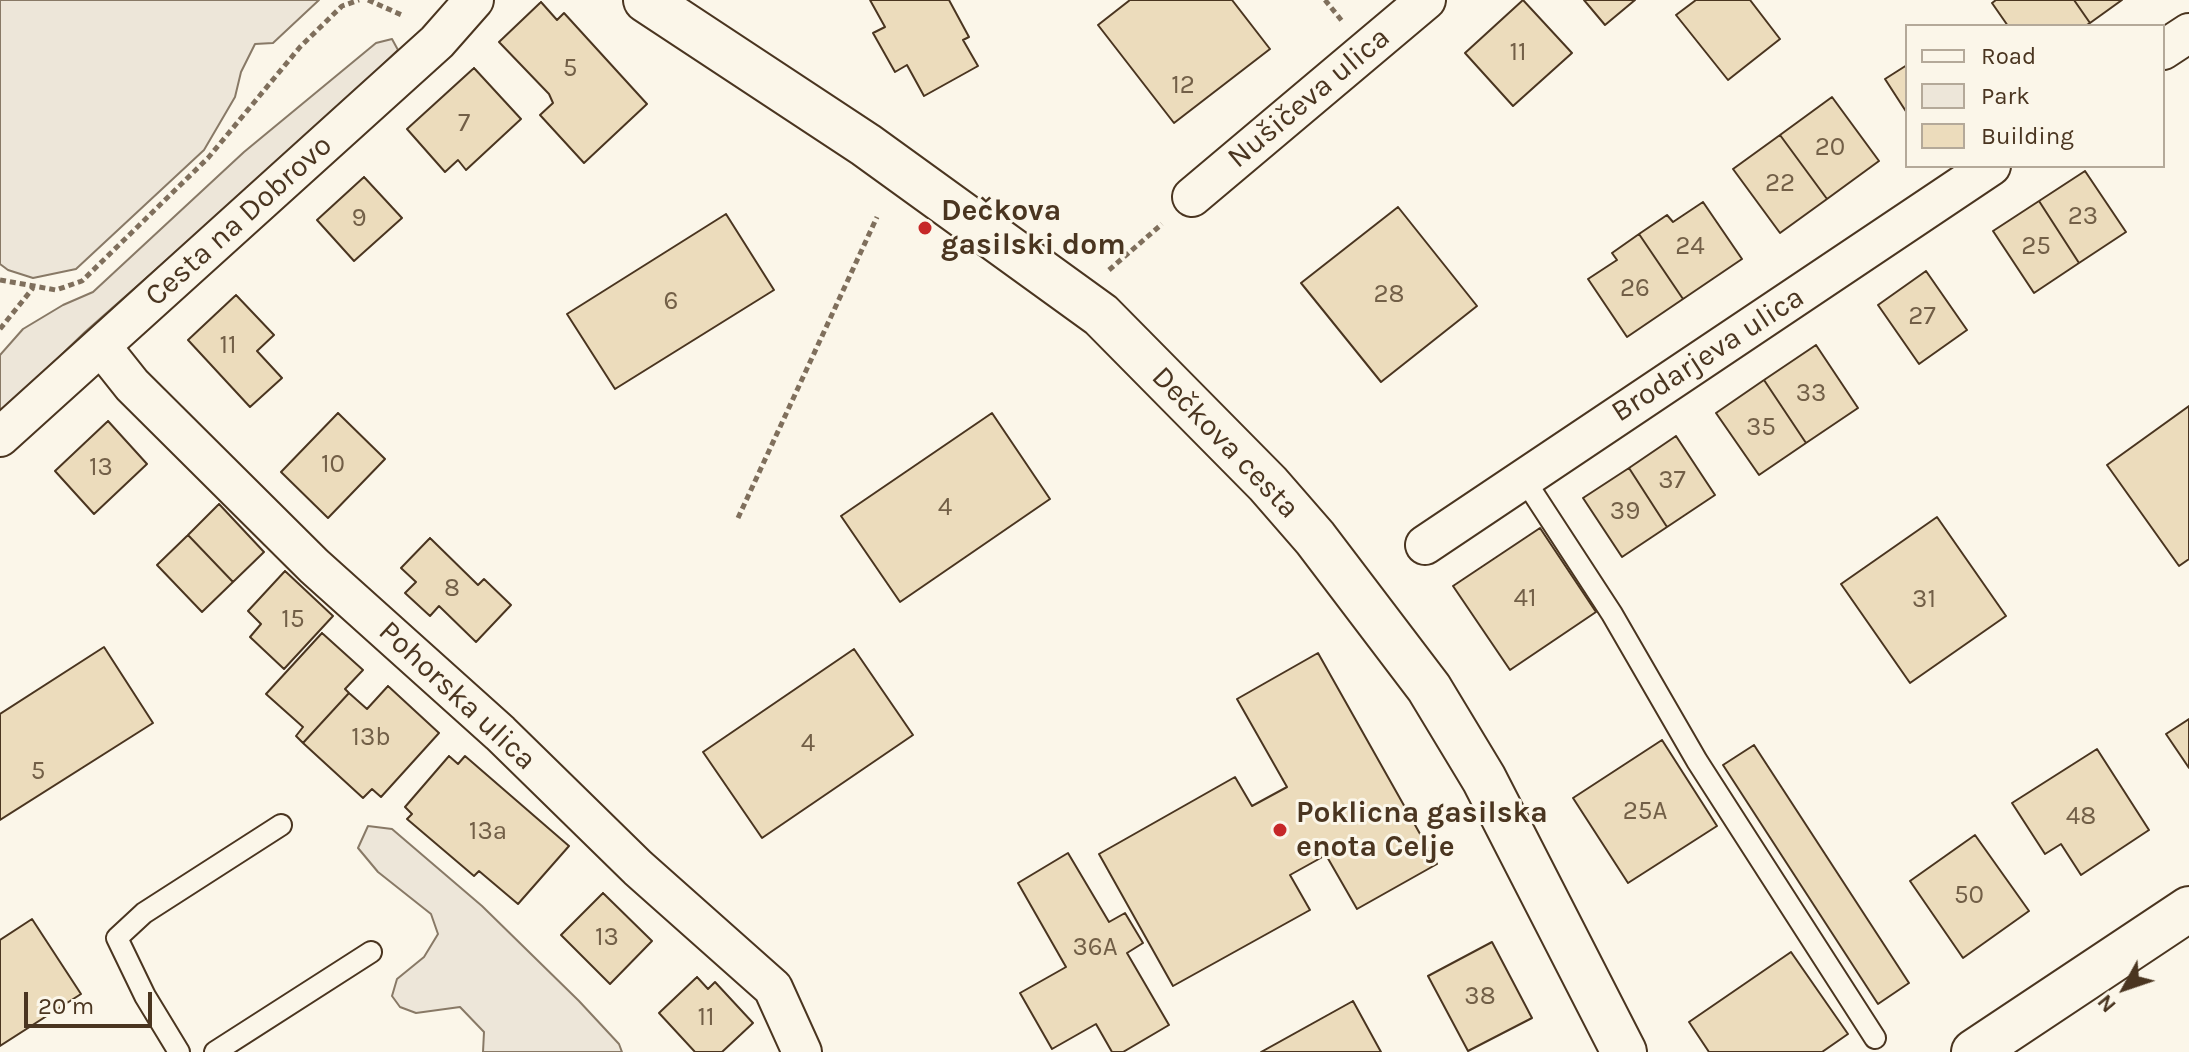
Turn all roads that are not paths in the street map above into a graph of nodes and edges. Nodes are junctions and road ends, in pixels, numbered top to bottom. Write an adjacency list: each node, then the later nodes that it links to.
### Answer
1 (474, 0): 8 (street, Cesta na Dobrovo)
2 (646, 0): 19 (street, Dečkova cesta)
3 (1426, 0): 7 (street, Nušičeva ulica)
4 (2189, 33): 5 (street)
5 (2165, 49)
6 (1988, 168): 10 (street, Brodarjeva ulica)
7 (1192, 197)
8 (101, 346): 9 (street, Cesta na Dobrovo); 18 (street, Pohorska ulica)
9 (0, 437)
10 (1524, 479): 11 (street, Brodarjeva ulica); 15 (lane)
11 (1425, 545)
12 (281, 825): 16 (lane)
13 (2189, 909): 20 (street)
14 (371, 952): 17 (lane)
15 (1875, 1038)
16 (179, 1052)
17 (215, 1052)
18 (802, 1052)
19 (1624, 1052)
20 (1974, 1052)

